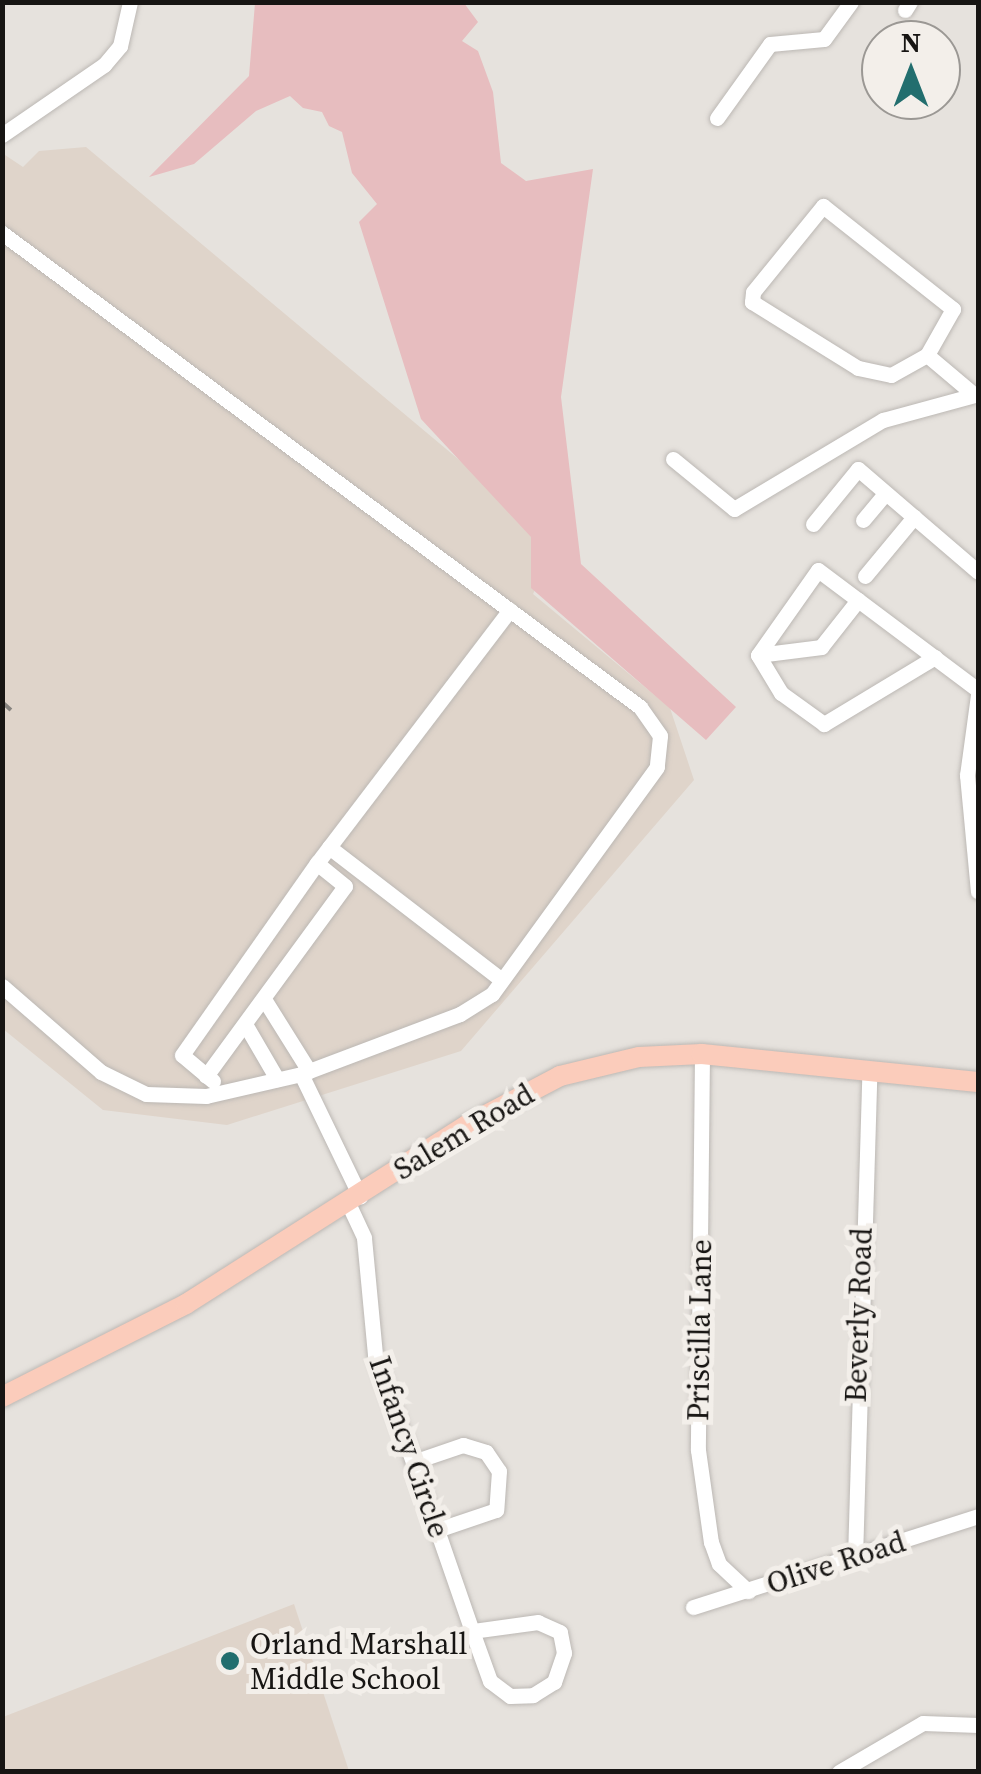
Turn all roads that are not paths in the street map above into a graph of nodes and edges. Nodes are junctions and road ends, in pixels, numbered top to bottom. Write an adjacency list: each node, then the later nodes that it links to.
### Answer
1 (130, 2): 4 (street)
2 (851, 2): 3 (street)
3 (717, 118)
4 (2, 135)
5 (2, 232): 16 (street)
6 (927, 355): 6 (street); 7 (street)
7 (974, 395): 8 (street)
8 (673, 458)
9 (886, 493): 10 (street); 11 (street); 12 (street)
10 (914, 517): 13 (street); 14 (street)
11 (864, 520)
12 (813, 524)
13 (978, 572)
14 (865, 576)
15 (858, 600): 17 (street); 17 (street); 18 (street)
16 (510, 610): 20 (street); 23 (street)
17 (758, 656): 18 (street)
18 (934, 657): 19 (street)
19 (978, 692): 22 (street)
20 (330, 847): 21 (street); 23 (street)
21 (317, 863): 25 (street); 30 (street)
22 (978, 891)
23 (502, 980): 28 (street)
24 (2, 986): 33 (street)
25 (264, 999): 26 (street); 28 (street, Infancy Circle)
26 (245, 1024): 30 (street); 31 (street)
27 (702, 1054): 29 (main road, Salem Road); 34 (main road, Salem Road); 40 (street, Priscilla Lane)
28 (305, 1072): 31 (street); 34 (street, Infancy Circle)
29 (869, 1072): 32 (main road, Salem Road); 39 (street, Beverly Road)
30 (206, 1076): 33 (street)
31 (277, 1080): 33 (street)
32 (978, 1082)
33 (225, 1092)
34 (354, 1199): 35 (main road, Salem Road); 36 (street, Infancy Circle)
35 (2, 1397)
36 (413, 1462): 38 (street, Infancy Circle); 38 (street)
37 (978, 1516): 39 (street, Olive Road)
38 (437, 1530): 42 (street, Infancy Circle)
39 (855, 1558): 40 (street, Olive Road)
40 (748, 1591): 41 (street, Olive Road)
41 (693, 1608)
42 (472, 1631): 42 (street, Infancy Circle)
43 (978, 1725): 44 (street)
44 (839, 1772)

